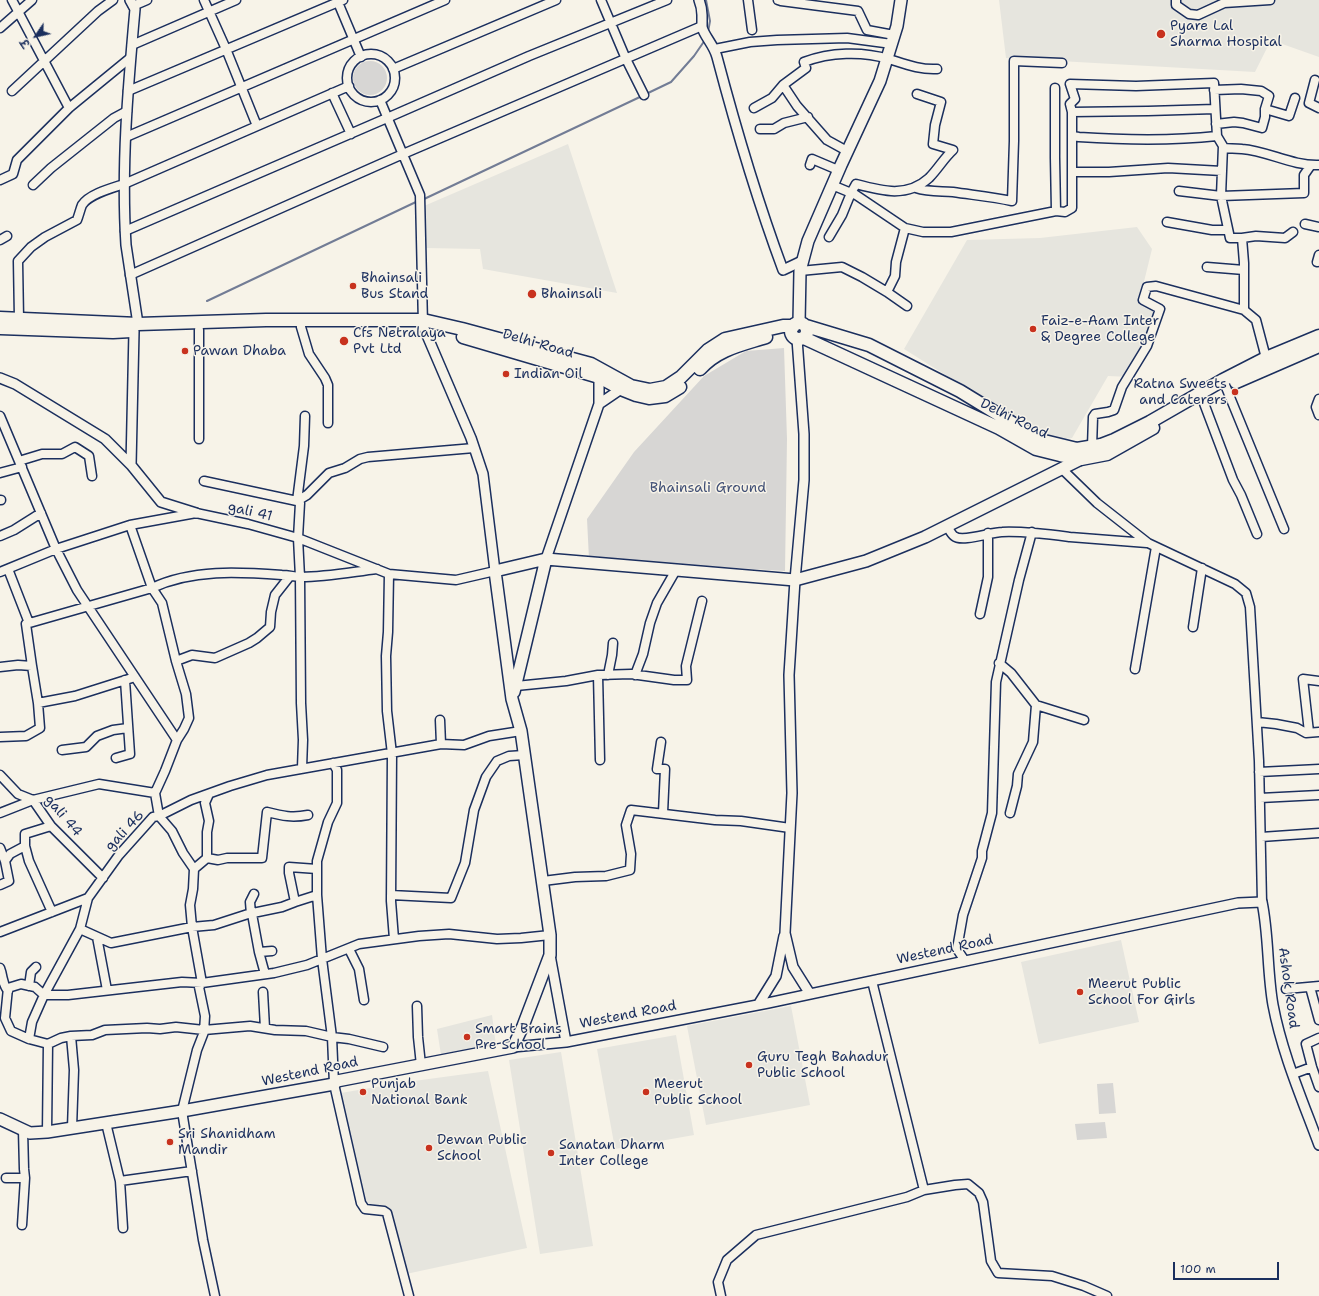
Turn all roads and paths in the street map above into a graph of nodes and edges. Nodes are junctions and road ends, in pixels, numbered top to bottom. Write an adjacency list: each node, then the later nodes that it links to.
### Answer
1 (12, 0): 20 (street)
2 (32, 0): 20 (street)
3 (113, 0): 34 (street)
4 (147, 0): 18 (street)
5 (204, 0): 19 (street)
6 (236, 0): 19 (street)
7 (445, 0): 25 (street)
8 (556, 0): 36 (street)
9 (601, 0): 21 (street)
10 (667, 0): 21 (street)
11 (700, 0): 23 (street)
12 (748, 0): 24 (street)
13 (778, 0): 26 (street)
14 (901, 0): 26 (main road)
15 (1176, 0): 16 (street)
16 (1270, 0)
17 (339, 1): 25 (street); 29 (street)
18 (132, 3): 27 (street)
19 (209, 12): 27 (street); 29 (street)
20 (19, 13): 22 (street); 34 (street)
21 (611, 23): 33 (street); 59 (street)
22 (0, 28)
23 (703, 29): 28 (street); 33 (street)
24 (752, 30)
25 (354, 39): 30 (street); 41 (street)
26 (893, 39): 28 (street); 32 (main road)
27 (132, 45): 31 (street)
28 (713, 46): 93 (street)
29 (226, 49): 41 (street); 45 (street)
30 (361, 57): 36 (street); 40 (street)
31 (130, 58): 45 (street); 51 (street)
32 (887, 58): 37 (street); 39 (street); 68 (main road)
33 (626, 59): 48 (street); 69 (street)
34 (44, 61): 44 (street); 51 (street)
35 (1062, 63): 79 (street)
36 (393, 69): 50 (street)
37 (937, 69)
38 (1315, 80): 53 (street)
39 (783, 85): 52 (street); 58 (street)
40 (349, 86): 46 (street); 50 (street)
41 (242, 88): 61 (street); 66 (street)
42 (1055, 88): 83 (street)
43 (1214, 90): 54 (street); 55 (street); 57 (street)
44 (12, 91)
45 (128, 91): 56 (street)
46 (332, 93): 61 (street); 63 (street)
47 (917, 94): 79 (street)
48 (644, 95)
49 (1295, 98): 55 (street)
50 (380, 100): 59 (street)
51 (69, 108): 75 (street)
52 (754, 108)
53 (1319, 108)
54 (1215, 109): 57 (street); 60 (street)
55 (1265, 109): 60 (street)
56 (127, 111): 66 (street); 77 (street)
57 (1072, 112): 64 (street)
58 (808, 116): 62 (street); 68 (street)
59 (387, 118): 63 (street); 69 (street)
60 (1216, 124): 65 (street)
61 (257, 126): 76 (street)
62 (760, 129)
63 (351, 134): 89 (street)
64 (1072, 136): 65 (street); 74 (street)
65 (1217, 136): 67 (street)
66 (126, 138): 76 (street)
67 (1223, 148): 71 (street); 73 (street)
68 (847, 151): 72 (main road)
69 (403, 154): 96 (street); 102 (street)
70 (810, 165): 72 (street)
71 (1315, 165): 82 (street)
72 (838, 170): 78 (main road)
73 (1222, 170): 74 (street); 82 (street)
74 (1072, 172): 83 (street)
75 (0, 180)
76 (124, 184): 89 (street); 101 (street)
77 (33, 185)
78 (832, 185): 81 (street); 93 (main road)
79 (916, 188): 81 (street)
80 (1179, 191): 82 (street)
81 (851, 193): 87 (street); 91 (street)
82 (1221, 196): 88 (street)
83 (1056, 211): 87 (street)
84 (1167, 222): 88 (street)
85 (1305, 224): 86 (street)
86 (1319, 227)
87 (905, 228): 97 (street)
88 (1228, 230): 92 (street)
89 (125, 232): 96 (street)
90 (1293, 232): 92 (street)
91 (829, 237)
92 (1242, 238): 95 (street)
93 (801, 266): 97 (street); 107 (main road)
94 (1207, 267): 95 (street)
95 (1244, 270): 99 (street)
96 (130, 275): 103 (street)
97 (886, 292): 98 (street)
98 (907, 306)
99 (1244, 310): 109 (street); 122 (street)
100 (0, 318): 101 (main road)
101 (19, 319): 103 (main road)
102 (423, 323): 103 (main road); 104 (main road); 110 (main road, Delhi Road); 123 (street)
103 (136, 327): 105 (main road); 106 (main road); 126 (street)
104 (301, 327): 106 (main road); 120 (street)
105 (0, 328)
106 (199, 330): 121 (street)
107 (798, 331): 113 (main road, Delhi Road); 124 (main road, Delhi Road); 124 (main road); 154 (street)
108 (1316, 342): 109 (main road, Delhi Road); 112 (main road, Delhi Road)
109 (1266, 358): 112 (main road, Delhi Road)
110 (600, 374): 113 (main road, Delhi Road); 116 (street)
111 (0, 378): 126 (street)
112 (1225, 383): 114 (main road, Delhi Road); 122 (main road); 136 (street)
113 (623, 386): 116 (street)
114 (1202, 398): 124 (main road, Delhi Road); 139 (street)
115 (1319, 399): 117 (street)
116 (599, 404): 145 (street)
117 (1319, 415)
118 (0, 416): 125 (street)
119 (305, 416): 131 (street)
120 (328, 423)
121 (199, 439)
122 (1092, 447): 124 (main road)
123 (474, 448): 131 (street); 150 (street)
124 (1079, 454): 127 (main road)
125 (20, 464): 128 (street); 129 (street); 132 (street)
126 (131, 465): 133 (street)
127 (1061, 468): 135 (main road); 142 (street)
128 (0, 474)
129 (92, 476)
130 (204, 481): 131 (street)
131 (297, 501): 141 (street)
132 (41, 513): 140 (street); 144 (street)
133 (196, 513): 134 (street, gali 41); 141 (street, gali 41)
134 (130, 525): 144 (street, gali 41); 155 (street)
135 (947, 526): 138 (street); 154 (main road)
136 (1284, 529)
137 (1032, 532): 138 (street); 142 (street); 163 (street)
138 (988, 533): 158 (street)
139 (1257, 534)
140 (0, 536)
141 (298, 538): 147 (street, gali 41); 153 (street)
142 (1148, 543): 143 (street)
143 (1156, 547): 146 (street); 166 (street)
144 (56, 549): 149 (street, gali 41); 157 (street)
145 (546, 559): 148 (main road); 150 (main road); 173 (main road)
146 (1202, 568): 160 (street); 179 (street)
147 (378, 569): 151 (street, gali 41); 153 (street)
148 (676, 570): 154 (main road); 169 (street)
149 (4, 571): 159 (street)
150 (495, 571): 151 (street, gali 41); 174 (main road)
151 (389, 574): 189 (street)
152 (290, 576): 153 (street); 155 (street); 162 (street)
153 (300, 577): 194 (street)
154 (795, 580): 209 (street)
155 (152, 588): 157 (street); 162 (street)
156 (702, 601): 169 (street)
157 (88, 606): 159 (street); 170 (street)
158 (980, 614)
159 (29, 623): 164 (street)
160 (1193, 628)
161 (613, 643): 168 (street)
162 (176, 661): 185 (street)
163 (999, 664): 176 (street); 241 (street)
164 (32, 666): 165 (street); 175 (street)
165 (0, 667)
166 (1135, 669)
167 (598, 675): 168 (street); 173 (street); 192 (street)
168 (608, 675): 169 (street)
169 (636, 675)
170 (135, 677): 171 (street); 185 (street)
171 (125, 680): 175 (street); 180 (street)
172 (1319, 681): 182 (street)
173 (516, 686): 174 (main road)
174 (512, 699): 181 (main road)
175 (38, 703): 184 (street)
176 (1036, 705): 178 (street); 205 (street)
177 (440, 720): 187 (street)
178 (1084, 720)
179 (1257, 722): 182 (street); 196 (street)
180 (128, 728): 188 (street); 191 (street)
181 (521, 731): 187 (street); 190 (main road)
182 (1309, 732): 183 (street)
183 (1319, 732)
184 (0, 737)
185 (177, 740): 198 (street)
186 (661, 742): 204 (street)
187 (441, 744): 189 (street)
188 (62, 750)
189 (392, 754): 193 (street); 223 (street)
190 (524, 755): 219 (main road); 223 (street)
191 (116, 758)
192 (600, 760)
193 (333, 764): 194 (street); 217 (street)
194 (302, 768): 199 (street)
195 (1319, 769): 196 (street)
196 (1259, 772): 201 (street)
197 (0, 775): 202 (street, gali 44)
198 (155, 793): 202 (street, gali 46); 207 (street, gali 46)
199 (209, 794): 207 (street); 214 (street)
200 (1319, 795): 201 (street)
201 (1260, 798): 211 (street)
202 (33, 800): 203 (street, gali 46); 208 (street, gali 44)
203 (0, 813)
204 (662, 813): 209 (street); 219 (street)
205 (1010, 813)
206 (308, 815): 214 (street)
207 (159, 816): 216 (street); 218 (street, gali 46)
208 (51, 826): 212 (street); 218 (street, gali 44)
209 (790, 828): 232 (street)
210 (1319, 834): 211 (street)
211 (1260, 837): 226 (street)
212 (25, 846): 215 (street); 227 (street)
213 (0, 848): 215 (street)
214 (207, 858): 216 (street)
215 (5, 862): 220 (street)
216 (194, 868): 229 (street)
217 (317, 869): 222 (street); 225 (street)
218 (103, 878): 224 (street, gali 46)
219 (543, 881): 233 (main road)
220 (0, 884)
221 (254, 894): 228 (street)
222 (317, 894): 225 (street); 240 (street)
223 (391, 895): 235 (street)
224 (88, 898): 227 (street); 230 (street)
225 (295, 902): 228 (street)
226 (1262, 902): 241 (street, Westend Road); 272 (street, Ashok Road)
227 (52, 912): 231 (street)
228 (251, 914): 229 (street); 238 (street)
229 (192, 927): 234 (street); 246 (street)
230 (80, 929): 234 (street); 255 (street)
231 (0, 932)
232 (785, 933): 254 (street); 257 (street)
233 (550, 935): 235 (street); 239 (main road)
234 (97, 937): 251 (street)
235 (394, 939): 236 (street)
236 (349, 949): 240 (street); 256 (street)
237 (272, 951): 238 (street)
238 (258, 952): 244 (street)
239 (550, 954): 266 (street); 269 (main road)
240 (322, 959): 244 (street); 263 (street)
241 (965, 961): 245 (street, Westend Road)
242 (0, 968): 252 (street)
243 (36, 968): 247 (street)
244 (264, 974): 246 (street)
245 (872, 981): 254 (street, Westend Road); 286 (street)
246 (202, 983): 251 (street); 261 (street)
247 (29, 986): 252 (street); 255 (street)
248 (1319, 986): 249 (street)
249 (1310, 987): 250 (street); 259 (street)
250 (1286, 989)
251 (107, 990): 255 (street)
252 (8, 991): 264 (street)
253 (263, 992): 260 (street)
254 (810, 994): 257 (street, Westend Road)
255 (44, 995): 264 (street)
256 (364, 1000)
257 (758, 1005): 266 (street, Westend Road)
258 (417, 1006): 270 (street)
259 (1319, 1020)
260 (265, 1028): 261 (street); 263 (street)
261 (204, 1030): 262 (street); 275 (street)
262 (71, 1036): 267 (street); 278 (street)
263 (332, 1037): 268 (street); 273 (street)
264 (29, 1038): 267 (street)
265 (1319, 1038): 271 (street)
266 (566, 1042): 269 (street, Westend Road)
267 (48, 1044): 280 (street)
268 (383, 1047)
269 (513, 1047): 270 (main road, Westend Road)
270 (421, 1064): 273 (main road, Westend Road)
271 (1312, 1067): 272 (street); 274 (street)
272 (1293, 1074): 281 (street, Ashok Road)
273 (334, 1084): 275 (main road, Westend Road); 290 (street)
274 (1319, 1087)
275 (182, 1111): 277 (main road, Westend Road); 282 (street)
276 (0, 1119): 279 (main road, Westend Road)
277 (106, 1123): 278 (main road, Westend Road); 285 (street)
278 (72, 1128): 280 (main road, Westend Road)
279 (23, 1130): 280 (main road, Westend Road); 284 (street)
280 (47, 1132)
281 (1319, 1145)
282 (192, 1171): 285 (street); 289 (street)
283 (6, 1178): 284 (street)
284 (26, 1178): 287 (street)
285 (120, 1181): 288 (street)
286 (924, 1190): 291 (street); 292 (street)
287 (22, 1225)
288 (123, 1228)
289 (215, 1296)
290 (409, 1296)
291 (721, 1296)
292 (1107, 1296)

